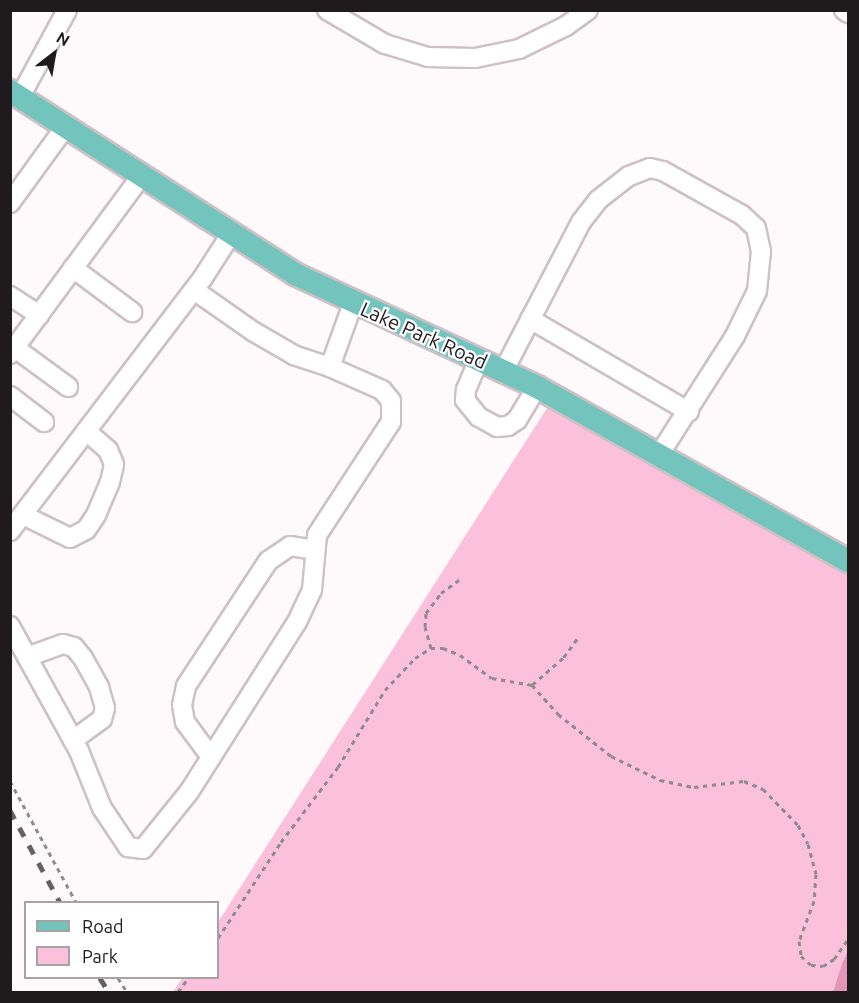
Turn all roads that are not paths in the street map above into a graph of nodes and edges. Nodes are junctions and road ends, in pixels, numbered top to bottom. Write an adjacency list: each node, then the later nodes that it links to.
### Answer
1 (67, 10): 6 (street)
2 (327, 10): 3 (street)
3 (588, 10)
4 (844, 10): 5 (street)
5 (849, 13)
6 (15, 94): 7 (main road, Lake Park Road)
7 (66, 126): 8 (main road, Lake Park Road); 9 (street)
8 (142, 175): 10 (main road, Lake Park Road); 11 (street)
9 (10, 204)
10 (231, 234): 12 (street); 14 (main road, Lake Park Road)
11 (73, 268): 15 (street); 16 (street)
12 (194, 290): 20 (street); 27 (street)
13 (10, 296): 16 (street)
14 (353, 303): 19 (main road, Lake Park Road); 20 (street)
15 (132, 312)
16 (39, 315): 18 (street)
17 (530, 319): 21 (street); 25 (street); 25 (street)
18 (13, 351): 22 (street)
19 (479, 359): 21 (main road, Lake Park Road); 23 (street)
20 (330, 367): 31 (street)
21 (504, 370): 23 (main road, Lake Park Road)
22 (68, 387)
23 (537, 387): 28 (main road, Lake Park Road)
24 (10, 396): 26 (street)
25 (689, 412): 28 (street)
26 (44, 422)
27 (86, 432): 29 (street); 29 (street)
28 (659, 455): 32 (main road, Lake Park Road)
29 (23, 515): 30 (street)
30 (10, 531)
31 (315, 550): 36 (street); 36 (street)
32 (849, 561)
33 (10, 626): 34 (street)
34 (27, 657): 35 (street); 35 (street)
35 (73, 740): 36 (street)
36 (211, 757)

